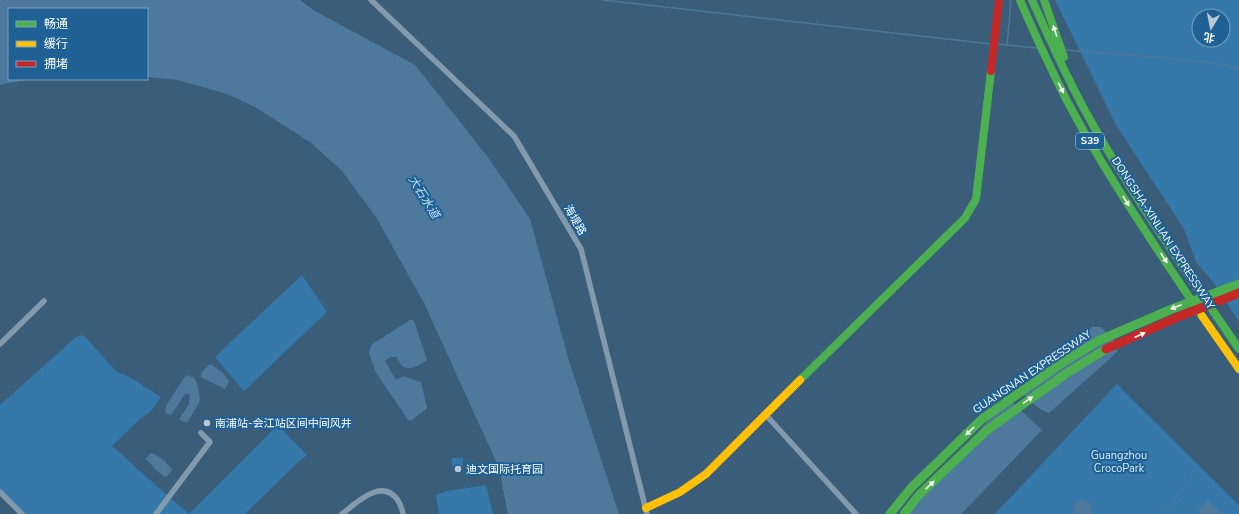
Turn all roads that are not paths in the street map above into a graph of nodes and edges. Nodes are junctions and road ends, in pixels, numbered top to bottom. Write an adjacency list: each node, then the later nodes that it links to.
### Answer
1 (371, 0): 16 (street, 海堤路)
2 (999, 0): 13 (main road)
3 (1032, 0): 6 (main road, DONGSHA-XINLIAN EXPRESSWAY / S39)
4 (1044, 0): 6 (main road, one-way to 4)
5 (1020, 1): 12 (main road, DONGSHA-XINLIAN EXPRESSWAY / S39, one-way to 12, bridge)
6 (1077, 94): 11 (main road, DONGSHA-XINLIAN EXPRESSWAY / S39, bridge)
7 (1239, 284): 22 (main road, GUANGNAN EXPRESSWAY, one-way to 22, bridge)
8 (1239, 293): 23 (main road, GUANGNAN EXPRESSWAY, one-way to 8, bridge)
9 (44, 301): 10 (street)
10 (0, 344)
11 (1239, 349)
12 (1239, 369)
13 (765, 414): 16 (main road); 21 (street)
14 (202, 433): 18 (street)
15 (0, 492): 17 (street)
16 (646, 511)
17 (22, 514)
18 (156, 514)
19 (342, 514): 20 (street)
20 (403, 514)
21 (856, 514)
22 (890, 514)
23 (904, 514)

